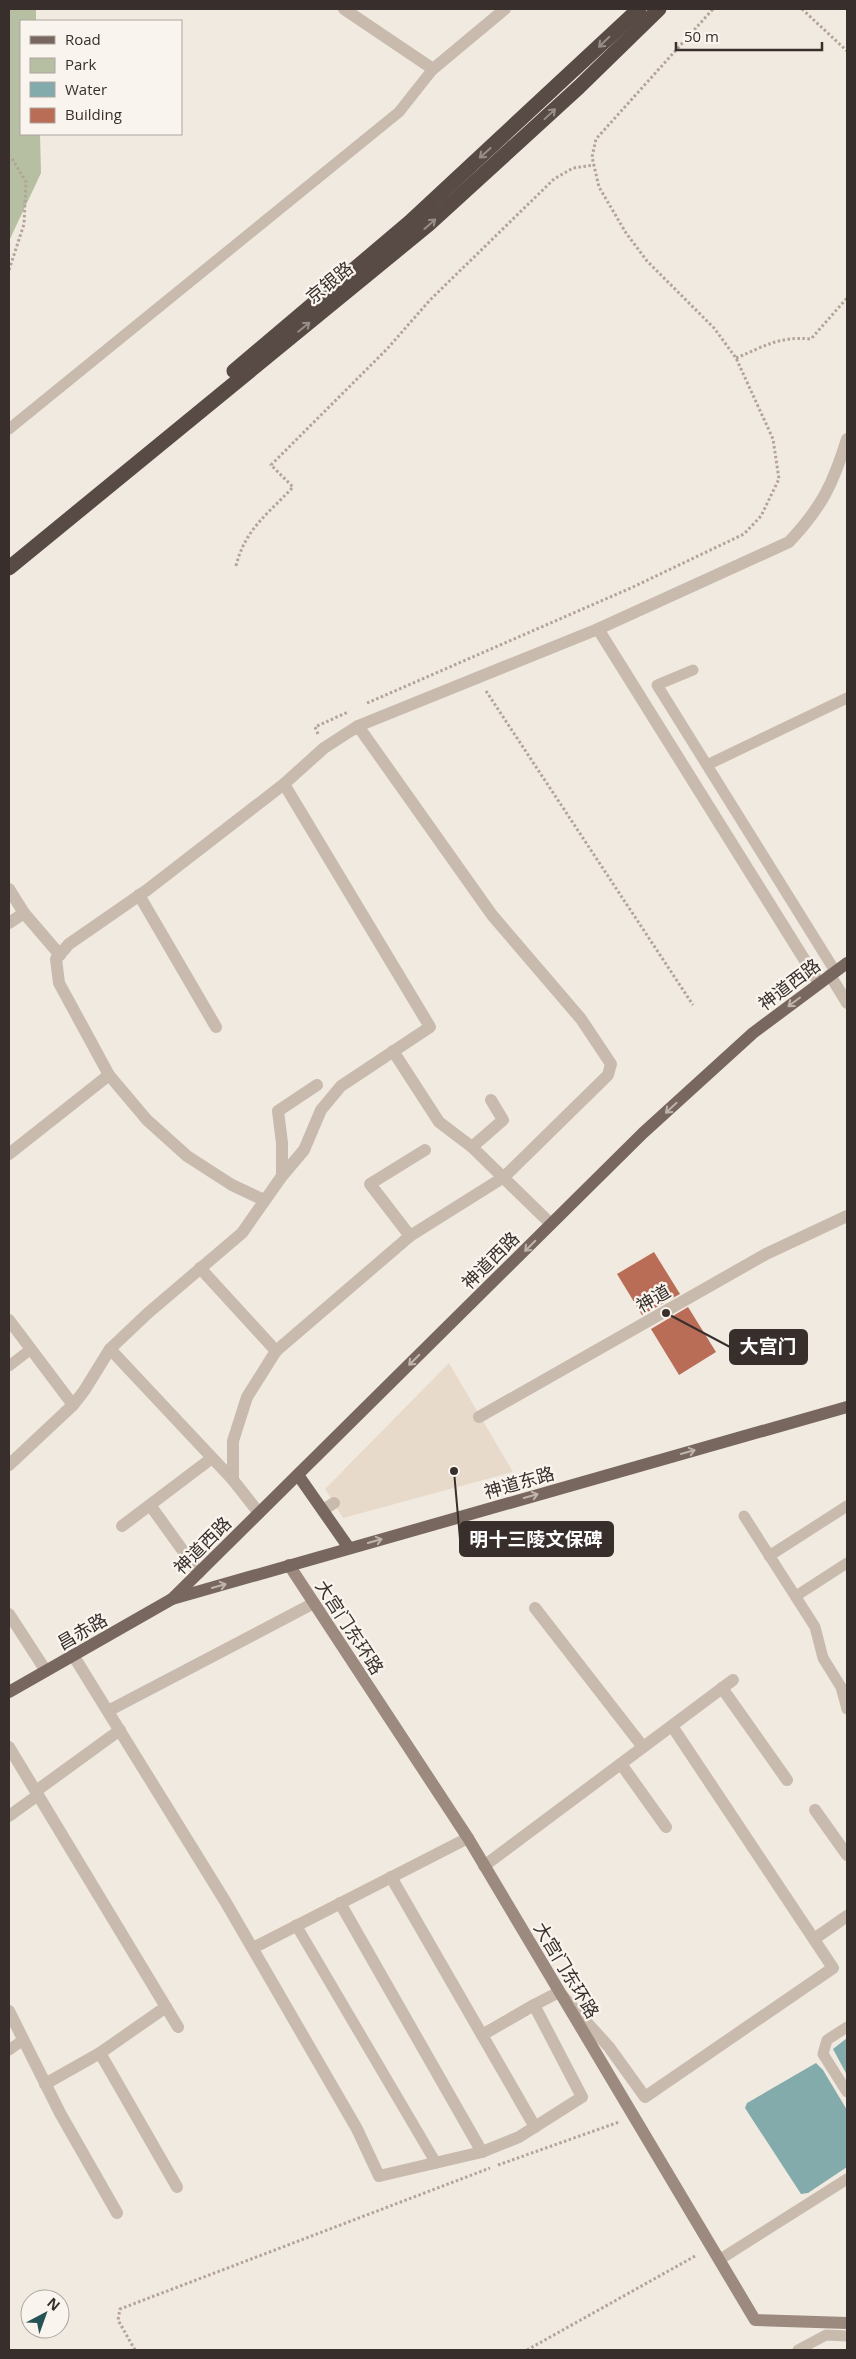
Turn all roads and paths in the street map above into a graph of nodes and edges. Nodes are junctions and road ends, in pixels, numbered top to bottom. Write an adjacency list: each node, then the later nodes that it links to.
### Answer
1 (344, 9): 8 (street)
2 (506, 9): 8 (street)
3 (639, 9): 16 (highway, 京银路, one-way to 16)
4 (659, 9): 18 (highway, 京银路, one-way to 4)
5 (713, 9): 10 (path)
6 (802, 9): 7 (path)
7 (847, 51)
8 (433, 69): 14 (lane)
9 (10, 157): 11 (path)
10 (594, 165): 13 (path); 17 (path)
11 (9, 270)
12 (847, 298): 13 (path)
13 (736, 358): 23 (path)
14 (9, 429)
15 (847, 439): 19 (street)
16 (9, 558)
17 (236, 566)
18 (9, 568)
19 (598, 629): 21 (street); 36 (street)
20 (693, 670): 27 (lane)
21 (477, 678): 25 (street); 38 (path)
22 (847, 698): 27 (lane)
23 (365, 704)
24 (356, 708): 26 (path)
25 (358, 726): 26 (street); 48 (street)
26 (324, 748): 28 (street)
27 (707, 765): 35 (lane)
28 (284, 784): 30 (street); 40 (street)
29 (9, 889): 31 (street)
30 (139, 895): 33 (street); 39 (street)
31 (24, 913): 32 (street); 33 (street)
32 (9, 923)
33 (60, 955): 41 (street)
34 (847, 962): 35 (main road, 神道西路)
35 (833, 973): 36 (main road, 神道西路); 37 (street)
36 (819, 983): 51 (main road, 神道西路, one-way to 51)
37 (847, 1003)
38 (694, 1005)
39 (216, 1027)
40 (393, 1051): 44 (street); 47 (street)
41 (109, 1075): 46 (street); 49 (street)
42 (317, 1086): 47 (street)
43 (491, 1100): 44 (street)
44 (472, 1147): 48 (street)
45 (425, 1150): 52 (street)
46 (9, 1154)
47 (282, 1176): 49 (street)
48 (504, 1177): 51 (street); 52 (street)
49 (264, 1200): 53 (street)
50 (847, 1216): 61 (street, 神道)
51 (551, 1224): 64 (main road, 神道西路, one-way to 64)
52 (410, 1236): 57 (street)
53 (200, 1268): 56 (street); 57 (street)
54 (9, 1320): 55 (street)
55 (31, 1349): 58 (lane); 59 (street)
56 (110, 1349): 59 (street); 62 (street)
57 (276, 1351): 65 (street)
58 (9, 1366)
59 (73, 1405): 63 (street)
60 (847, 1407): 73 (main road, 神道东路, one-way to 60)
61 (479, 1417)
62 (212, 1458): 65 (street); 67 (street)
63 (9, 1465)
64 (298, 1475): 69 (main road); 70 (main road, 神道西路)
65 (233, 1480): 70 (street)
66 (334, 1504): 69 (street)
67 (150, 1505): 72 (street); 77 (street)
68 (847, 1506): 74 (lane)
69 (323, 1510): 73 (main road)
70 (260, 1513): 77 (main road, 神道西路)
71 (744, 1516): 74 (lane)
72 (122, 1526)
73 (349, 1548): 76 (main road, 神道东路)
74 (770, 1556): 78 (lane)
75 (847, 1563): 78 (lane)
76 (289, 1565): 79 (main road, 神道东路, one-way to 76); 80 (street, 大宫门东环路)
77 (199, 1573): 79 (main road, 神道西路)
78 (796, 1596): 87 (lane)
79 (172, 1600): 83 (main road, 昌赤路)
80 (314, 1603): 90 (street); 101 (street, 大宫门东环路)
81 (535, 1608): 94 (street)
82 (9, 1614): 84 (street)
83 (74, 1655): 84 (main road, 昌赤路); 90 (street)
84 (46, 1671): 88 (main road, 昌赤路)
85 (733, 1680): 86 (street)
86 (722, 1688): 91 (street); 96 (street)
87 (845, 1689): 89 (lane)
88 (9, 1692)
89 (847, 1709)
90 (108, 1711): 92 (street)
91 (672, 1726): 94 (street); 108 (street)
92 (120, 1730): 97 (street); 109 (street)
93 (9, 1747): 97 (street)
94 (643, 1747): 95 (street)
95 (621, 1764): 100 (street); 103 (street)
96 (787, 1780)
97 (37, 1793): 99 (street); 112 (street)
98 (815, 1810): 102 (street)
99 (9, 1816)
100 (666, 1826)
101 (468, 1838): 103 (street, 大宫门东环路); 104 (street)
102 (847, 1855)
103 (484, 1866): 110 (street, 大宫门东环路)
104 (391, 1877): 105 (street); 116 (street)
105 (340, 1903): 107 (street); 124 (street)
106 (847, 1916): 108 (street)
107 (296, 1925): 109 (street); 125 (lane)
108 (814, 1939): 110 (street)
109 (253, 1948): 125 (street)
110 (559, 1992): 111 (street); 122 (street, 大宫门东环路)
111 (534, 2005): 116 (street); 123 (street)
112 (166, 2007): 114 (street); 119 (street)
113 (9, 2010): 117 (street)
114 (178, 2027)
115 (847, 2027): 121 (lane)
116 (482, 2035): 123 (street)
117 (23, 2040): 118 (lane); 120 (street)
118 (9, 2050)
119 (100, 2053): 120 (street); 127 (street)
120 (45, 2084): 128 (street)
121 (847, 2092)
122 (634, 2117): 129 (street, 大宫门东环路); 133 (path)
123 (535, 2127): 124 (street)
124 (482, 2152): 125 (street)
125 (436, 2163)
126 (847, 2179): 130 (lane)
127 (177, 2187)
128 (117, 2212)
129 (711, 2247): 130 (street, 大宫门东环路); 134 (path)
130 (719, 2260): 131 (street, 大宫门东环路)
131 (847, 2323)
132 (847, 2336): 135 (lane)
133 (135, 2350)
134 (527, 2350)
135 (798, 2350)

